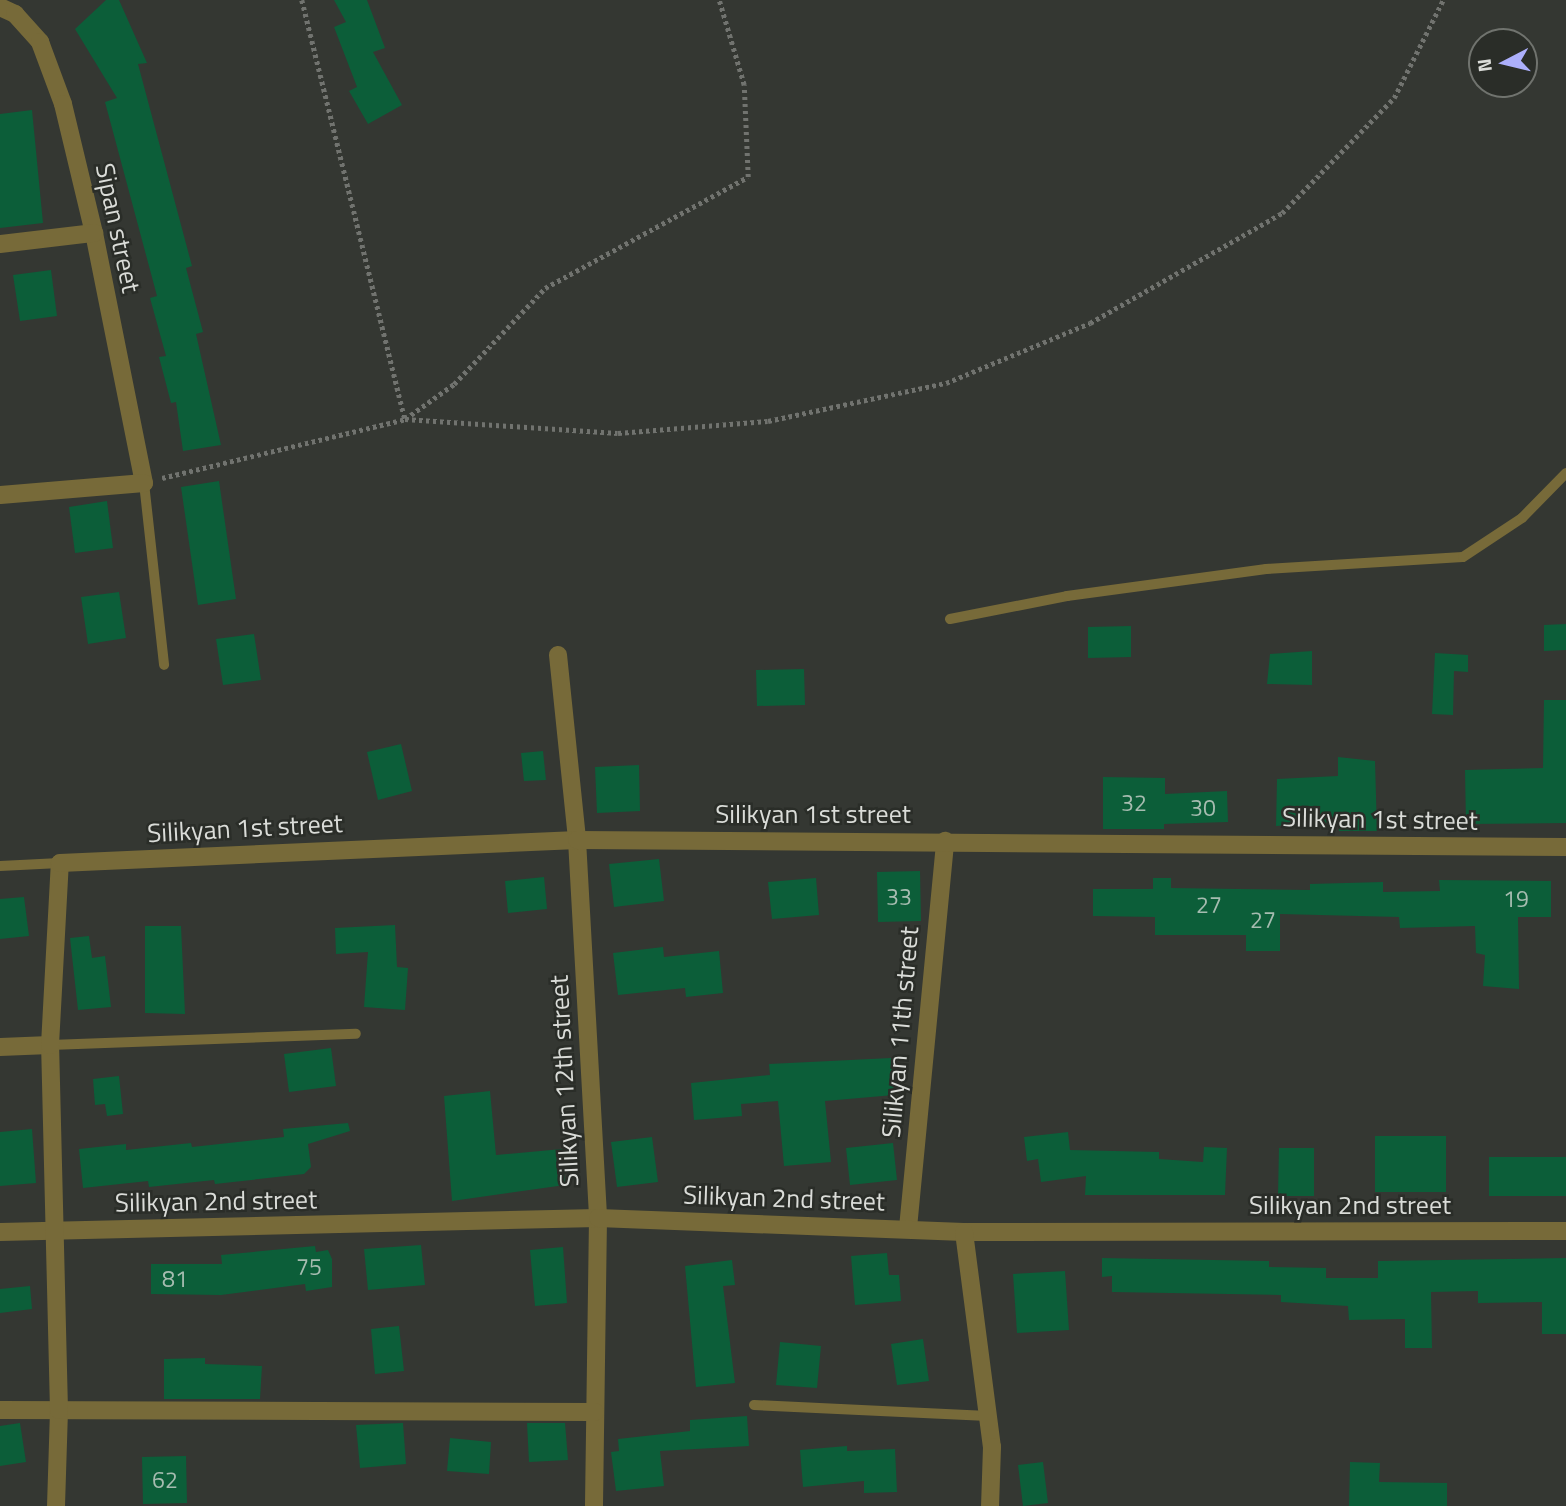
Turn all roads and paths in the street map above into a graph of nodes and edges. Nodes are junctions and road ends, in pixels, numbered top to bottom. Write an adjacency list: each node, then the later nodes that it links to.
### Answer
1 (302, 0): 7 (path)
2 (719, 0): 7 (path)
3 (1443, 0): 7 (path)
4 (0, 7): 5 (street, Sipan street)
5 (94, 233): 6 (street); 9 (street, Sipan street)
6 (0, 244)
7 (405, 419): 9 (path)
8 (1566, 473): 11 (lane)
9 (144, 483): 10 (street); 13 (lane)
10 (0, 495)
11 (950, 619)
12 (558, 654): 14 (street, Silikyan 12th street)
13 (164, 665)
14 (577, 840): 15 (street, Silikyan 1st street); 17 (street, Silikyan 1st street); 22 (street, Silikyan 12th street)
15 (944, 841): 16 (street, Silikyan 1st street); 23 (street, Silikyan 11th street)
16 (1566, 847)
17 (60, 863): 18 (lane); 20 (street)
18 (0, 866)
19 (356, 1034): 20 (lane)
20 (50, 1045): 21 (street); 24 (street)
21 (0, 1047)
22 (598, 1218): 23 (street, Silikyan 2nd street); 24 (street, Silikyan 2nd street); 31 (street, Silikyan 12th street)
23 (908, 1228): 27 (street, Silikyan 2nd street)
24 (52, 1231): 26 (street, Silikyan 2nd street); 30 (street)
25 (1566, 1231): 27 (street, Silikyan 2nd street)
26 (0, 1232)
27 (964, 1232): 32 (street)
28 (754, 1405): 32 (lane)
29 (0, 1410): 30 (street)
30 (58, 1410): 31 (street); 33 (street)
31 (595, 1412): 34 (street, Silikyan 12th street)
32 (988, 1416): 35 (street)
33 (56, 1506)
34 (594, 1506)
35 (990, 1506)

